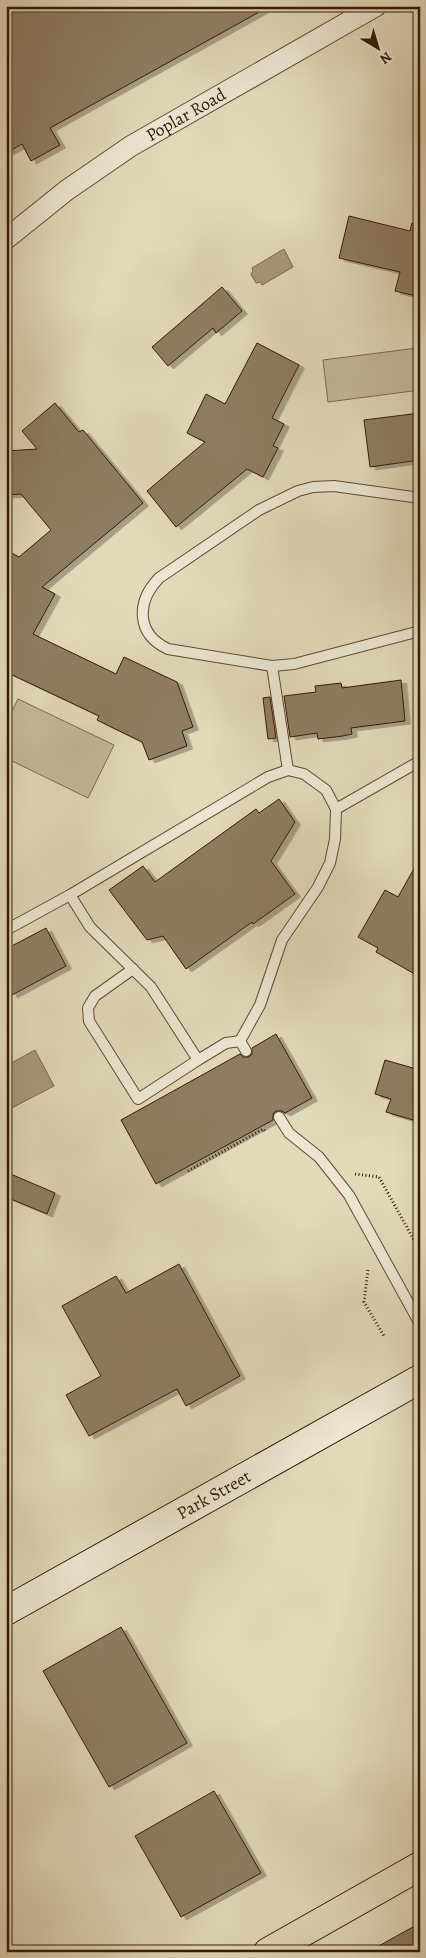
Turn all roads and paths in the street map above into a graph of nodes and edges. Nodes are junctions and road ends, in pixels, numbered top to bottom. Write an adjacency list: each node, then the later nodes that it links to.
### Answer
1 (376, 6): 2 (street, Poplar Road)
2 (6, 239)
3 (420, 498): 5 (lane)
4 (420, 630): 5 (lane)
5 (272, 666): 7 (lane)
6 (420, 761): 8 (lane)
7 (288, 770): 8 (lane); 9 (lane)
8 (336, 809): 12 (lane)
9 (70, 895): 10 (lane); 11 (lane)
10 (6, 930)
11 (133, 969): 14 (lane); 14 (lane)
12 (240, 1041): 13 (lane); 14 (lane)
13 (246, 1051)
14 (198, 1060)
15 (279, 1117): 18 (lane)
16 (270, 1135): 17 (path)
17 (188, 1171)
18 (337, 1180): 19 (path); 21 (lane)
19 (420, 1251)
20 (364, 1262): 22 (path)
21 (420, 1324)
22 (384, 1336)
23 (420, 1379): 24 (street, Park Street)
24 (6, 1611)
25 (420, 1866): 26 (main road)
26 (268, 1952)

